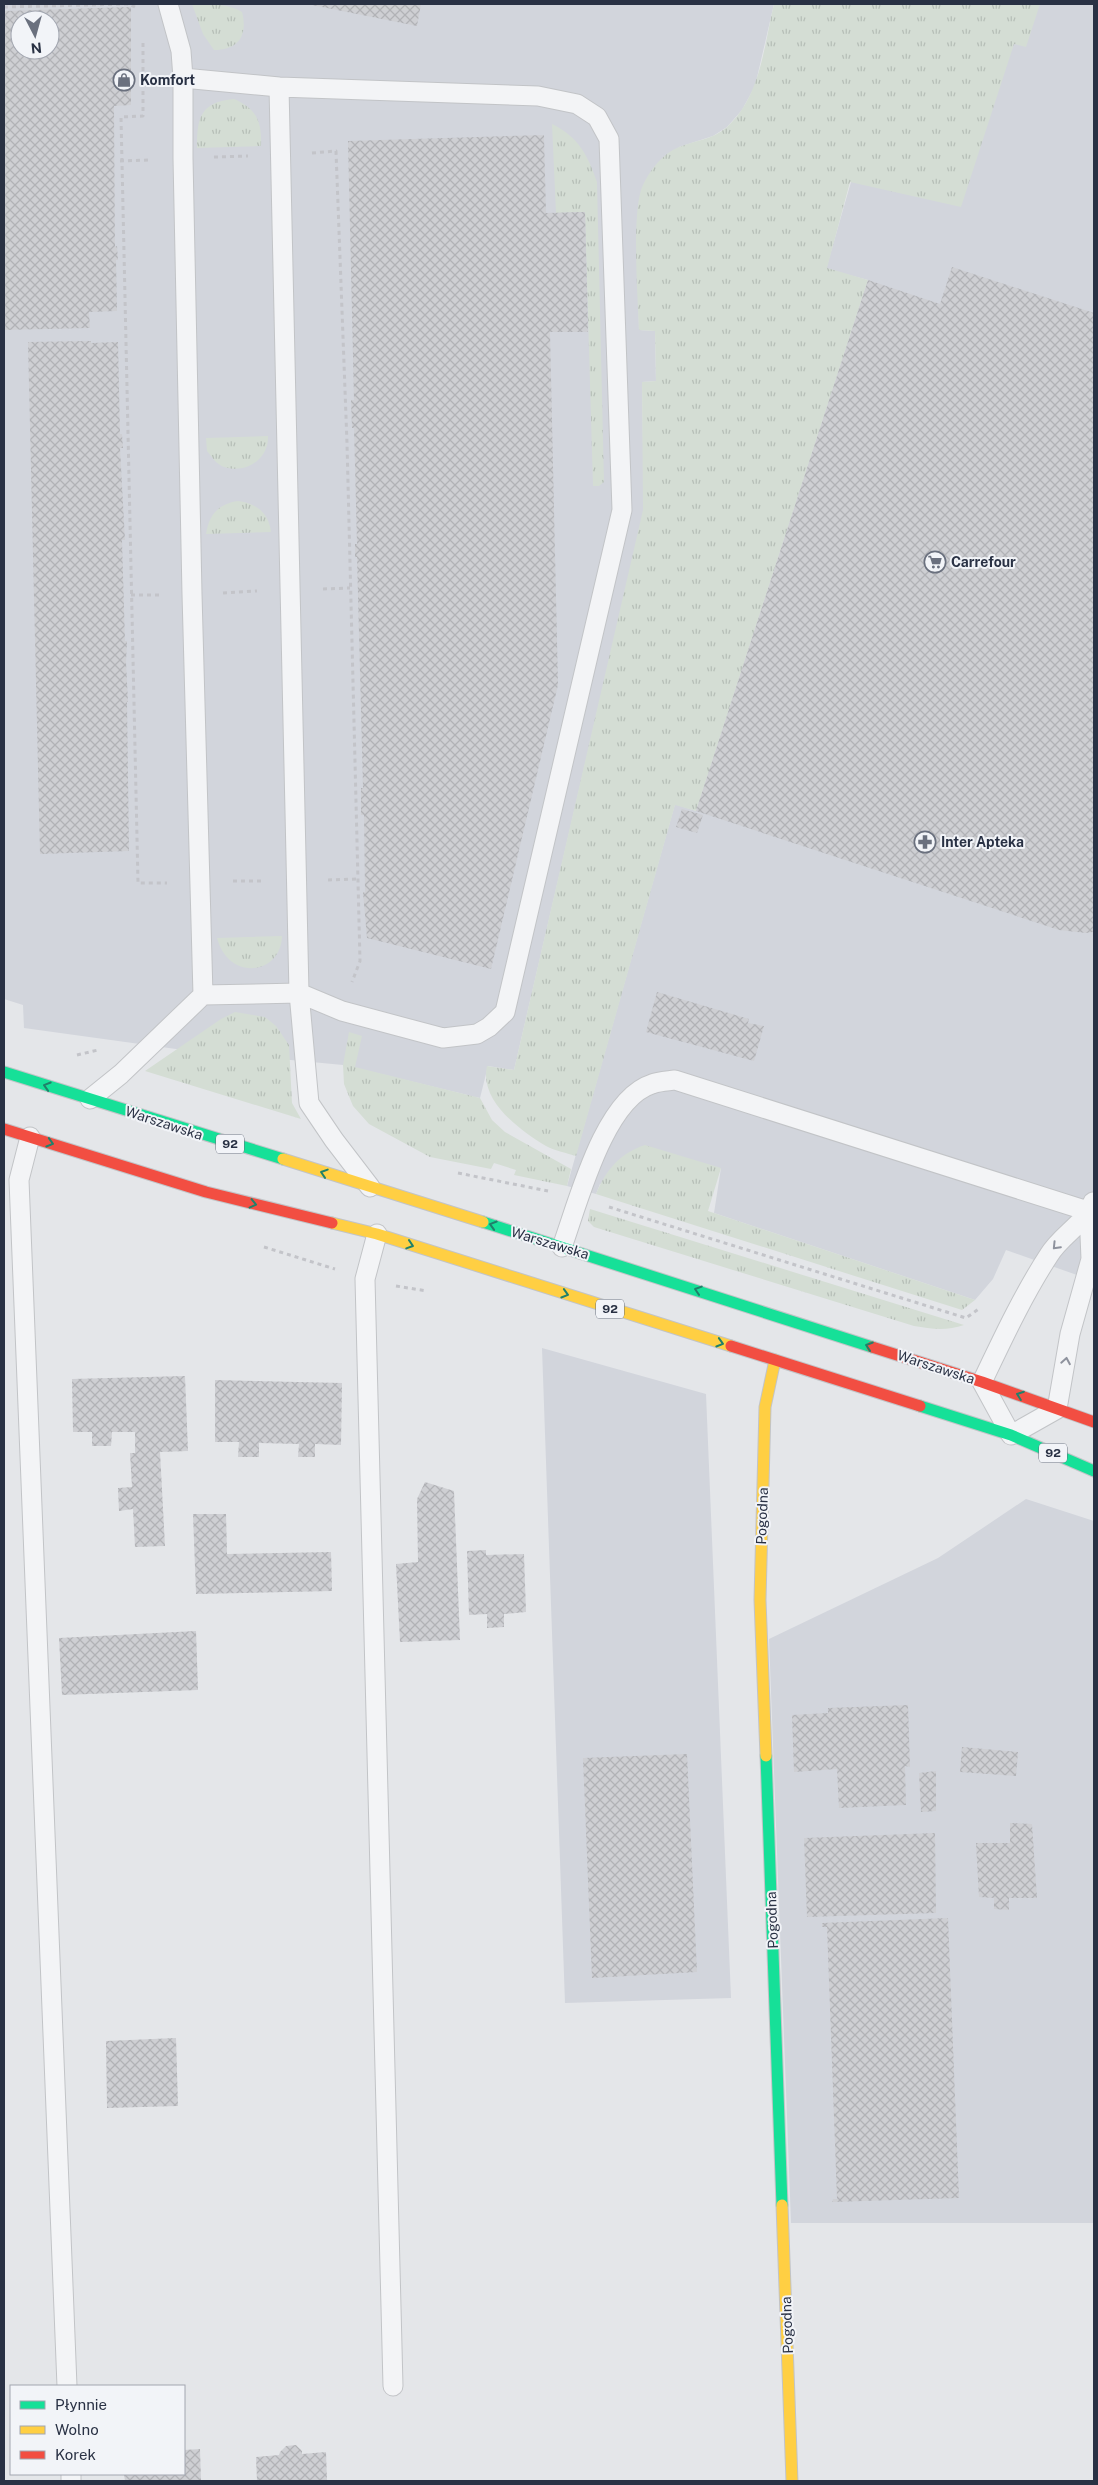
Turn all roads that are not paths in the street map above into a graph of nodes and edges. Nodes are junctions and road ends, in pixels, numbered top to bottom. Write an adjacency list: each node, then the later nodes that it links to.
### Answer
1 (168, 4): 2 (lane)
2 (183, 78): 3 (lane); 5 (lane)
3 (279, 87): 4 (lane); 4 (lane)
4 (300, 993): 5 (lane); 10 (lane)
5 (203, 994): 7 (lane)
6 (4, 1072): 7 (main road, Warszawska / 92, one-way to 6)
7 (90, 1099): 10 (main road, Warszawska / 92, one-way to 7)
8 (4, 1129): 9 (main road, 92)
9 (30, 1137): 12 (main road, 92, one-way to 12); 20 (lane)
10 (370, 1188): 13 (main road, Warszawska / 92, one-way to 10)
11 (1093, 1208): 13 (lane); 15 (lane, one-way to 15); 16 (lane, one-way to 11)
12 (377, 1234): 14 (main road, 92, one-way to 14); 21 (lane)
13 (562, 1247): 15 (main road, Warszawska / 92, one-way to 13)
14 (775, 1360): 18 (main road, 92); 22 (main road, Pogodna)
15 (982, 1382): 16 (main road, Warszawska / 92, one-way to 15); 18 (lane)
16 (1058, 1409): 17 (main road, Warszawska / 92); 18 (lane)
17 (1094, 1422)
18 (1011, 1435): 19 (main road, 92)
19 (1094, 1472)
20 (67, 2385)
21 (393, 2386)
22 (792, 2481)

